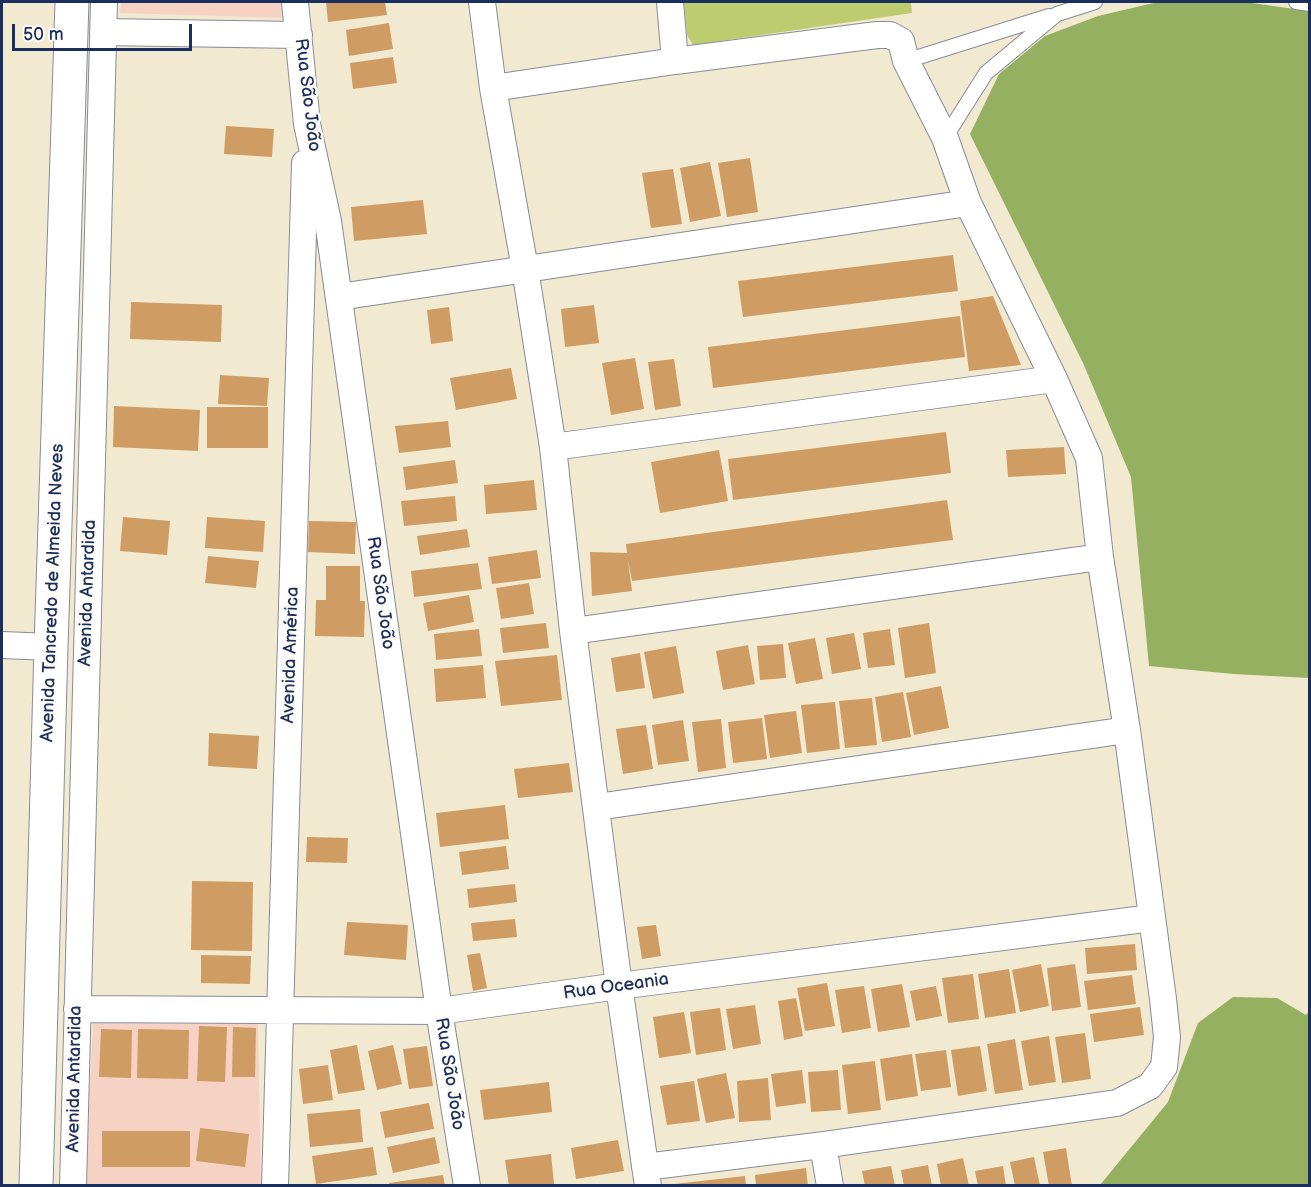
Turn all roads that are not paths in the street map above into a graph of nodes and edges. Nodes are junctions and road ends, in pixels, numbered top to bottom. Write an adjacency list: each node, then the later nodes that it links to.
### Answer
1 (72, 2): 25 (main road, Avenida Tancredo de Almeida Neves)
2 (105, 2): 10 (street, Avenida Antardida)
3 (295, 2): 11 (street, Rua São João)
4 (482, 2): 14 (street)
5 (670, 2): 13 (street)
6 (1095, 2): 9 (lane)
7 (1296, 2): 8 (lane)
8 (1310, 4)
9 (1057, 14): 12 (lane); 16 (lane)
10 (103, 32): 11 (street); 30 (street, Avenida Antardida)
11 (299, 35): 15 (street, Rua São João)
12 (906, 61): 13 (street); 16 (street)
13 (675, 62): 14 (street)
14 (494, 88): 18 (street)
15 (307, 124): 19 (street, Rua São João); 31 (street, Avenida América)
16 (945, 138): 17 (street)
17 (968, 203): 18 (street); 20 (street)
18 (525, 269): 19 (street); 21 (street)
19 (339, 297): 32 (street, Rua São João)
20 (1054, 379): 21 (street); 22 (street)
21 (553, 447): 23 (street)
22 (1100, 557): 23 (street); 26 (street)
23 (573, 631): 27 (street)
24 (2, 645): 25 (street)
25 (51, 646): 35 (main road, Avenida Tancredo de Almeida Neves)
26 (1127, 730): 27 (street); 28 (street)
27 (597, 807): 29 (street)
28 (1152, 918): 29 (street, Rua Oceania); 33 (street)
29 (619, 986): 32 (street, Rua Oceania); 34 (street)
30 (77, 1009): 31 (street, Rua Oceania); 36 (street, Avenida Antardida)
31 (280, 1011): 32 (street, Rua Oceania); 37 (street, Avenida América)
32 (439, 1011): 38 (street, Rua São João)
33 (824, 1145): 34 (street); 39 (street)
34 (647, 1176)
35 (36, 1185)
36 (73, 1185)
37 (275, 1185)
38 (467, 1185)
39 (830, 1185)

